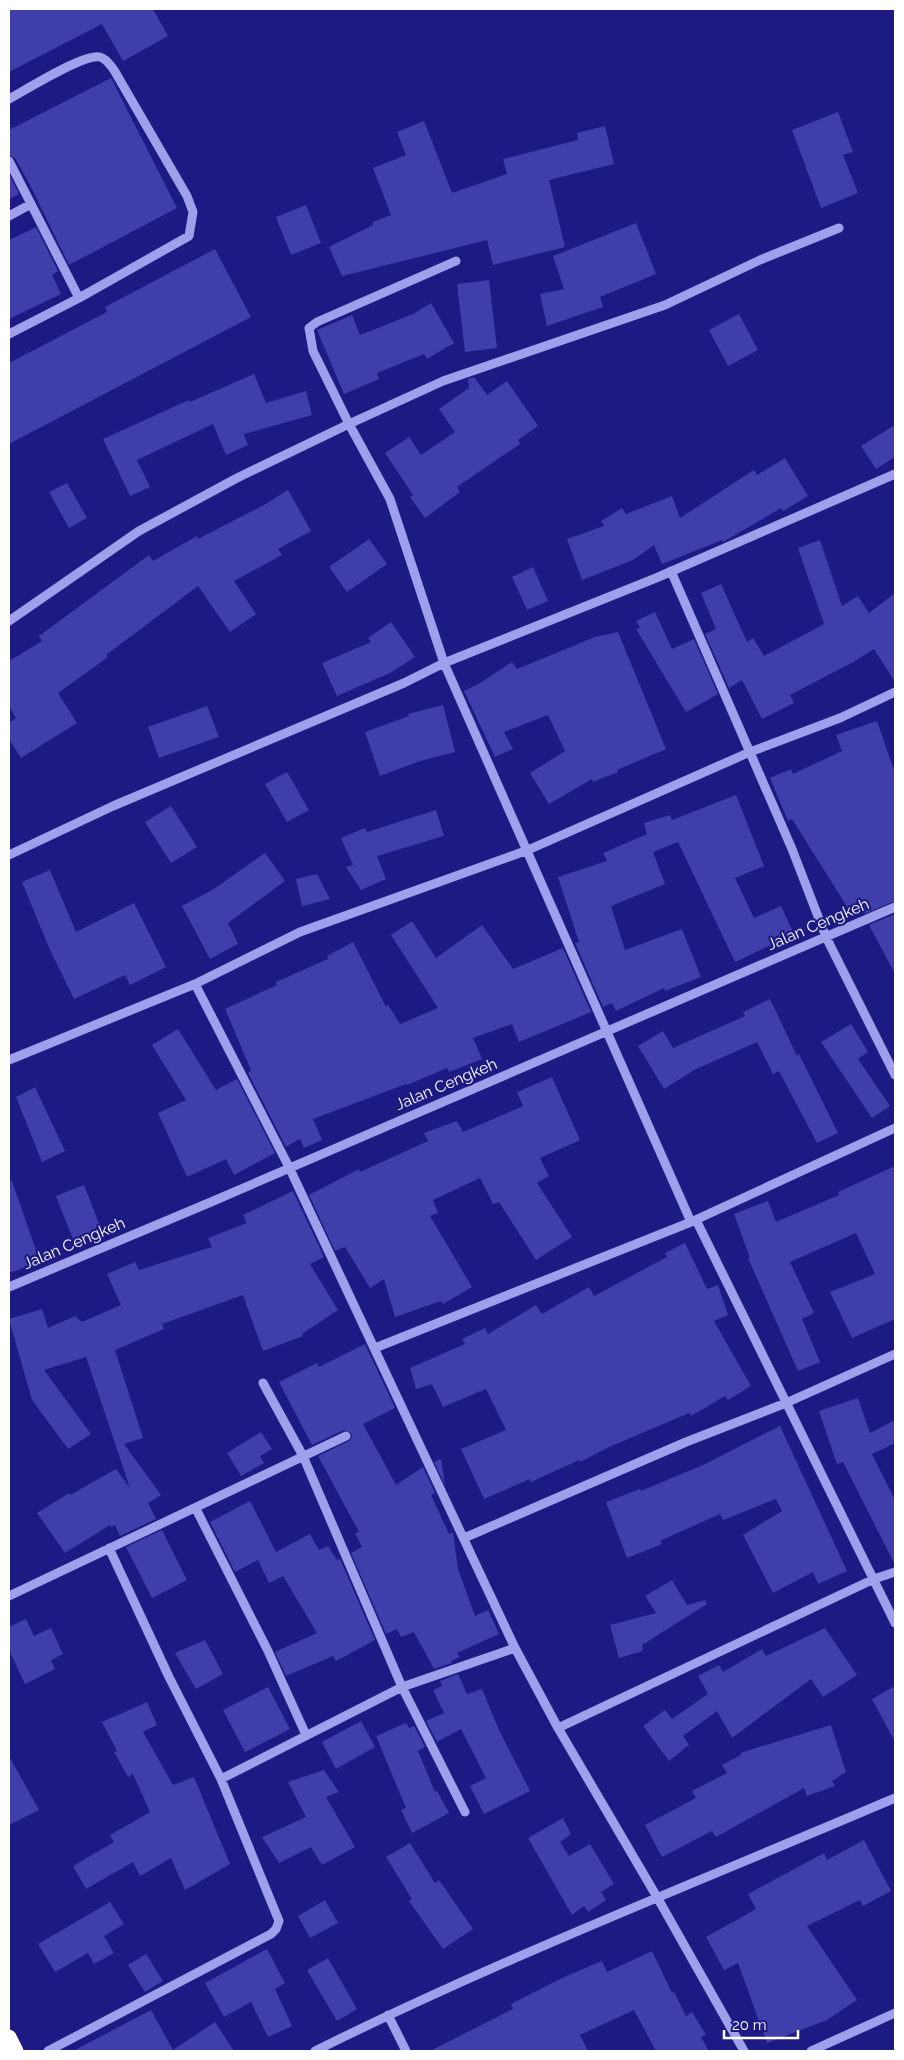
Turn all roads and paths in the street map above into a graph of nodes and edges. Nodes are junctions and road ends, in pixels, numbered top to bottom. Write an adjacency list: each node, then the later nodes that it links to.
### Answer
1 (9, 99): 7 (street)
2 (9, 161): 3 (street)
3 (31, 204): 4 (street); 7 (street)
4 (9, 216)
5 (838, 228): 9 (street)
6 (456, 261): 9 (street)
7 (79, 298): 8 (street)
8 (9, 334)
9 (349, 424): 12 (street); 13 (street)
10 (895, 474): 11 (street)
11 (671, 571): 13 (street); 15 (street)
12 (9, 621)
13 (444, 663): 16 (street); 17 (street)
14 (895, 692): 15 (street)
15 (750, 752): 16 (street); 19 (street)
16 (528, 850): 20 (street); 21 (street)
17 (9, 855)
18 (895, 907): 19 (street, Jalan Cengkeh)
19 (826, 937): 21 (street, Jalan Cengkeh); 23 (street)
20 (195, 984): 22 (street); 25 (street)
21 (606, 1032): 25 (street, Jalan Cengkeh); 26 (street)
22 (9, 1060)
23 (895, 1075)
24 (895, 1128): 26 (street)
25 (290, 1167): 27 (street, Jalan Cengkeh); 28 (street)
26 (693, 1221): 28 (street); 31 (street)
27 (9, 1287)
28 (375, 1348): 35 (street)
29 (895, 1354): 31 (street)
30 (263, 1384): 33 (street)
31 (786, 1403): 35 (street); 38 (street)
32 (346, 1436): 33 (street)
33 (303, 1456): 34 (street); 42 (street)
34 (196, 1509): 36 (street); 44 (street)
35 (464, 1538): 41 (street)
36 (109, 1548): 39 (street); 45 (street)
37 (895, 1572): 38 (street)
38 (874, 1579): 40 (street); 43 (street)
39 (9, 1596)
40 (895, 1623)
41 (515, 1648): 42 (street); 43 (street)
42 (402, 1687): 44 (street); 47 (street)
43 (558, 1728): 48 (street)
44 (306, 1735): 45 (street)
45 (221, 1779): 53 (street)
46 (895, 1798): 48 (street)
47 (465, 1812)
48 (657, 1897): 50 (street); 56 (street)
49 (895, 2013): 57 (street)
50 (388, 2015): 54 (street); 55 (street)
51 (9, 2037): 52 (highway)
52 (16, 2051)
53 (48, 2051)
54 (315, 2051)
55 (406, 2051)
56 (744, 2051)
57 (811, 2051)

